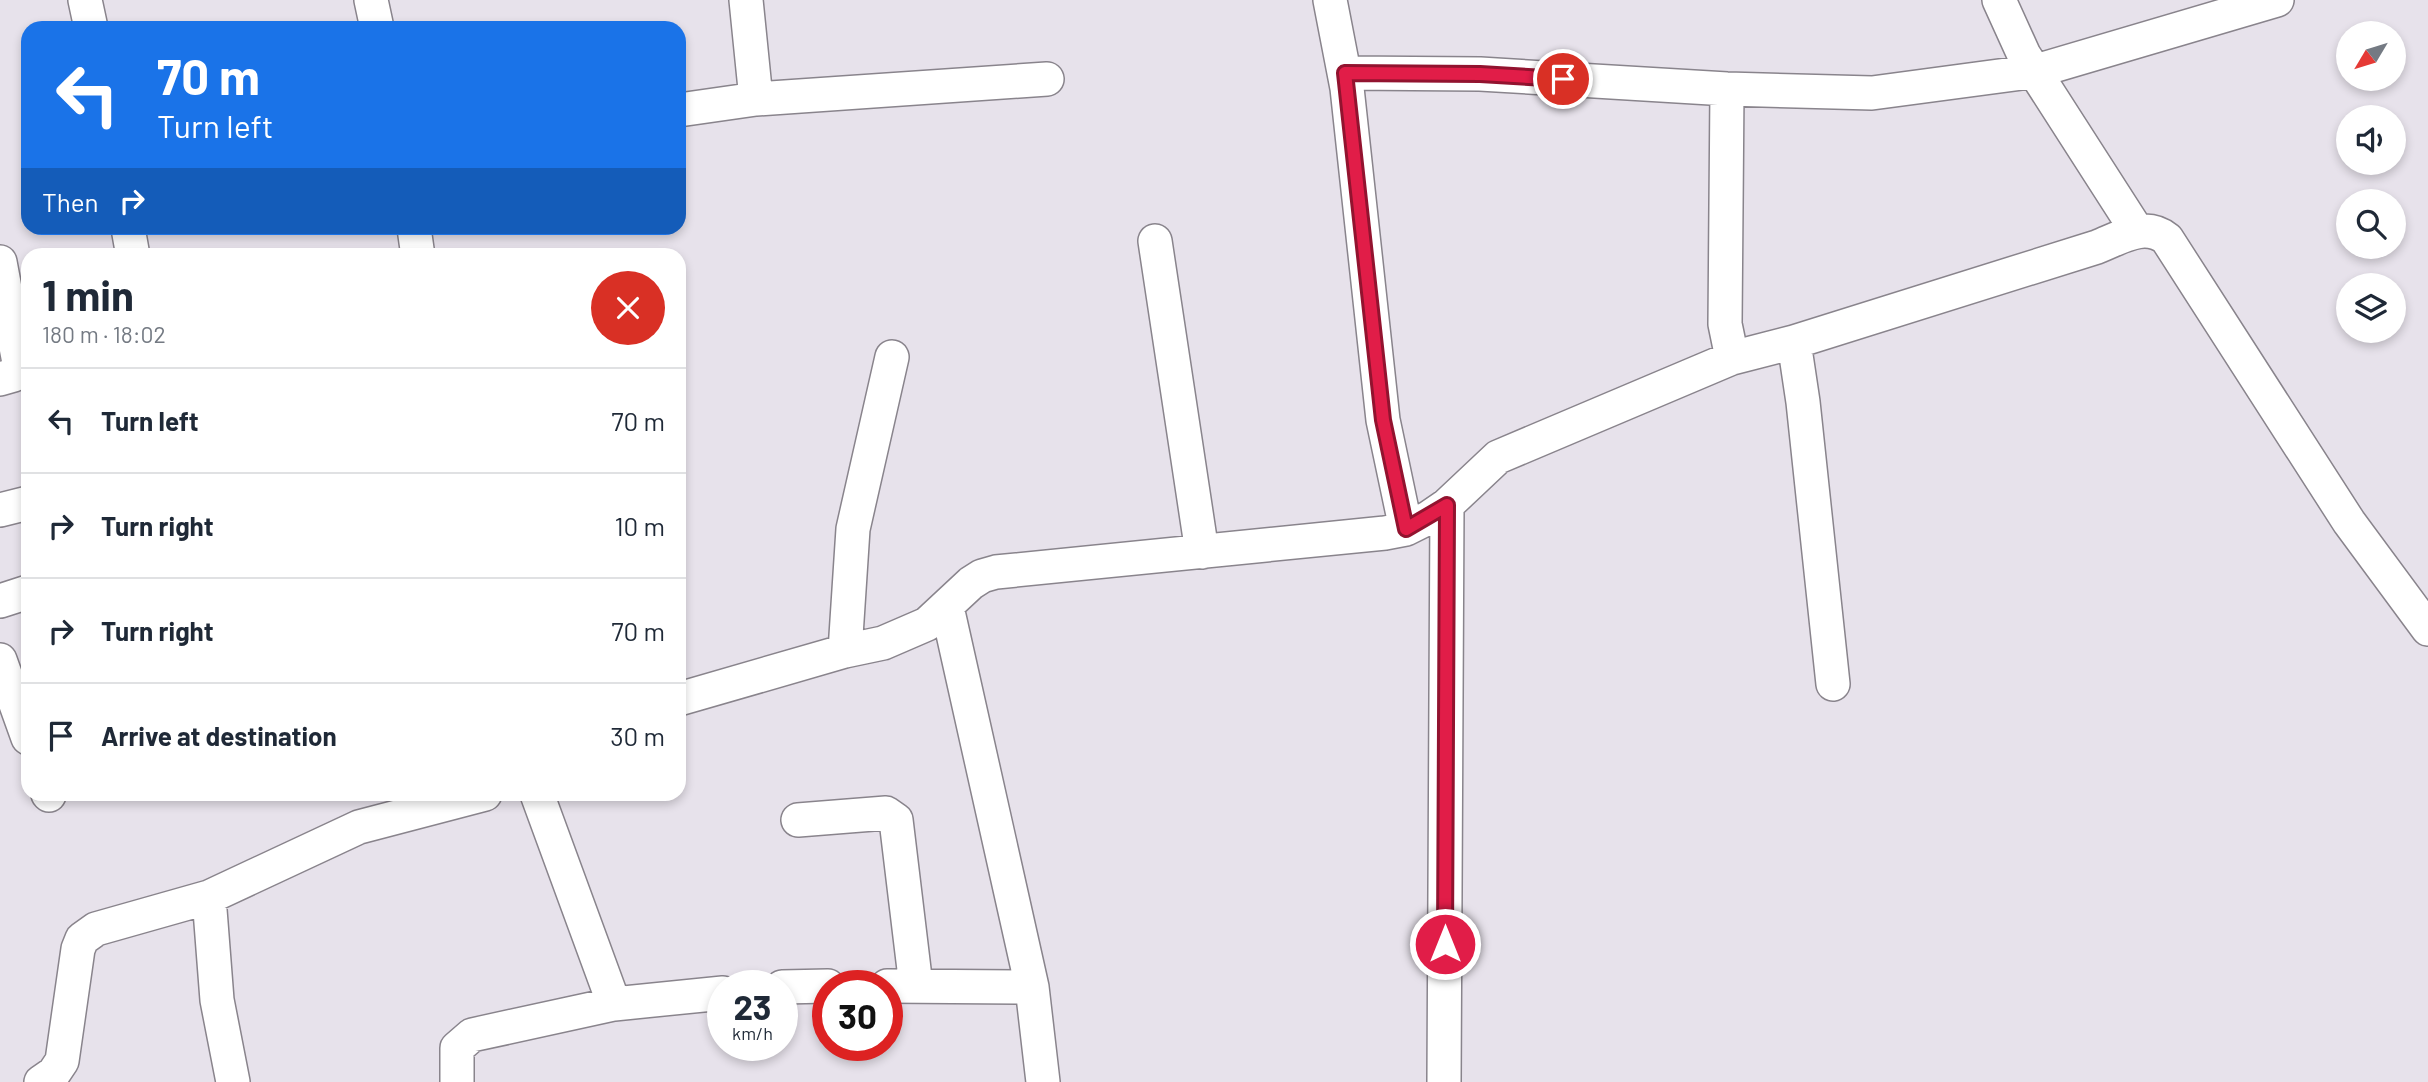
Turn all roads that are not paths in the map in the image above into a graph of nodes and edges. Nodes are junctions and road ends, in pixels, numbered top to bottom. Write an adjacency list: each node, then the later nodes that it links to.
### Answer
1 (85, 0): 7 (street)
2 (371, 0): 8 (street)
3 (746, 0): 13 (street)
4 (1329, 0): 10 (street)
5 (1999, 0): 9 (street)
6 (2277, 0): 9 (street)
7 (90, 21)
8 (376, 21)
9 (2036, 71): 12 (street); 15 (street)
10 (1345, 73): 12 (street); 25 (street)
11 (1047, 79): 13 (street)
12 (1727, 89): 20 (street)
13 (756, 99): 14 (street)
14 (686, 109)
15 (2137, 231): 18 (street); 30 (street)
16 (1155, 242): 26 (street)
17 (0, 262): 21 (street)
18 (1794, 342): 20 (street); 33 (street)
19 (892, 357): 31 (street)
20 (1732, 358): 23 (street)
21 (0, 379)
22 (21, 505): 24 (street)
23 (1447, 505): 25 (street); 49 (street)
24 (0, 510)
25 (1406, 529): 26 (street)
26 (1202, 552): 29 (street)
27 (21, 594): 28 (street)
28 (0, 601)
29 (947, 607): 31 (street); 42 (street)
30 (2428, 629)
31 (845, 650): 34 (street)
32 (0, 660): 35 (street)
33 (1833, 684)
34 (686, 697)
35 (21, 718)
36 (458, 801): 39 (street)
37 (540, 801): 44 (street)
38 (798, 820): 40 (street)
39 (209, 897): 45 (street); 46 (street)
40 (901, 970)
41 (903, 986): 42 (street)
42 (1032, 987): 48 (street)
43 (707, 995): 44 (street)
44 (614, 1004): 47 (street)
45 (41, 1082)
46 (233, 1082)
47 (457, 1082)
48 (1043, 1082)
49 (1444, 1082)

